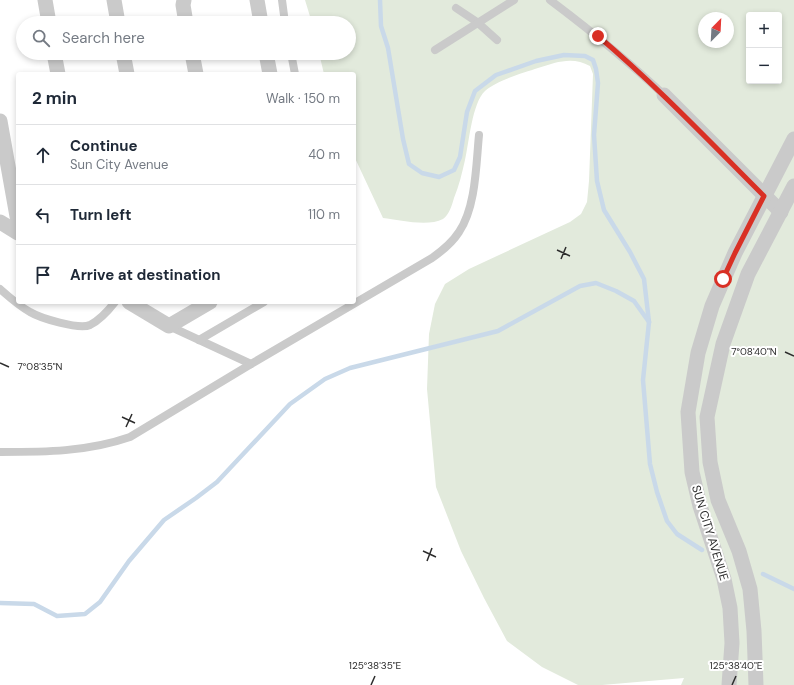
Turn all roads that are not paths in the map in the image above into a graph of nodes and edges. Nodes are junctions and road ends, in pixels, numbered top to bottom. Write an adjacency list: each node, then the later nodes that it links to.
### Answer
1 (45, 0): 9 (street)
2 (114, 0): 10 (street)
3 (184, 0): 11 (street)
4 (257, 0): 12 (street)
5 (282, 0): 13 (lane)
6 (514, 0): 14 (lane)
7 (550, 0): 27 (lane)
8 (456, 8): 14 (lane)
9 (48, 16)
10 (117, 16)
11 (185, 16)
12 (260, 16)
13 (284, 16)
14 (477, 22): 15 (lane); 16 (lane)
15 (497, 40)
16 (435, 50)
17 (55, 60): 22 (street)
18 (124, 60): 23 (street)
19 (193, 60): 24 (street)
20 (267, 60): 25 (street)
21 (292, 60): 26 (lane)
22 (58, 72)
23 (127, 72)
24 (196, 72)
25 (270, 72)
26 (295, 72)
27 (664, 95): 32 (street)
28 (0, 121): 33 (street)
29 (479, 135): 39 (lane)
30 (794, 140): 32 (street, SUN CITY AVENUE)
31 (794, 186): 34 (street, SUN CITY AVENUE)
32 (764, 196): 34 (street); 50 (street, SUN CITY AVENUE)
33 (16, 211)
34 (781, 212): 51 (street, SUN CITY AVENUE)
35 (0, 222): 36 (street)
36 (16, 232)
37 (0, 289): 38 (lane)
38 (16, 303)
39 (356, 303)
40 (18, 304): 41 (lane)
41 (113, 304)
42 (132, 304): 46 (street)
43 (207, 304): 46 (street)
44 (261, 304): 47 (lane)
45 (353, 304): 48 (lane)
46 (169, 326): 47 (lane)
47 (199, 340): 48 (lane)
48 (251, 364): 49 (lane)
49 (0, 452)
50 (729, 685)
51 (756, 685)

